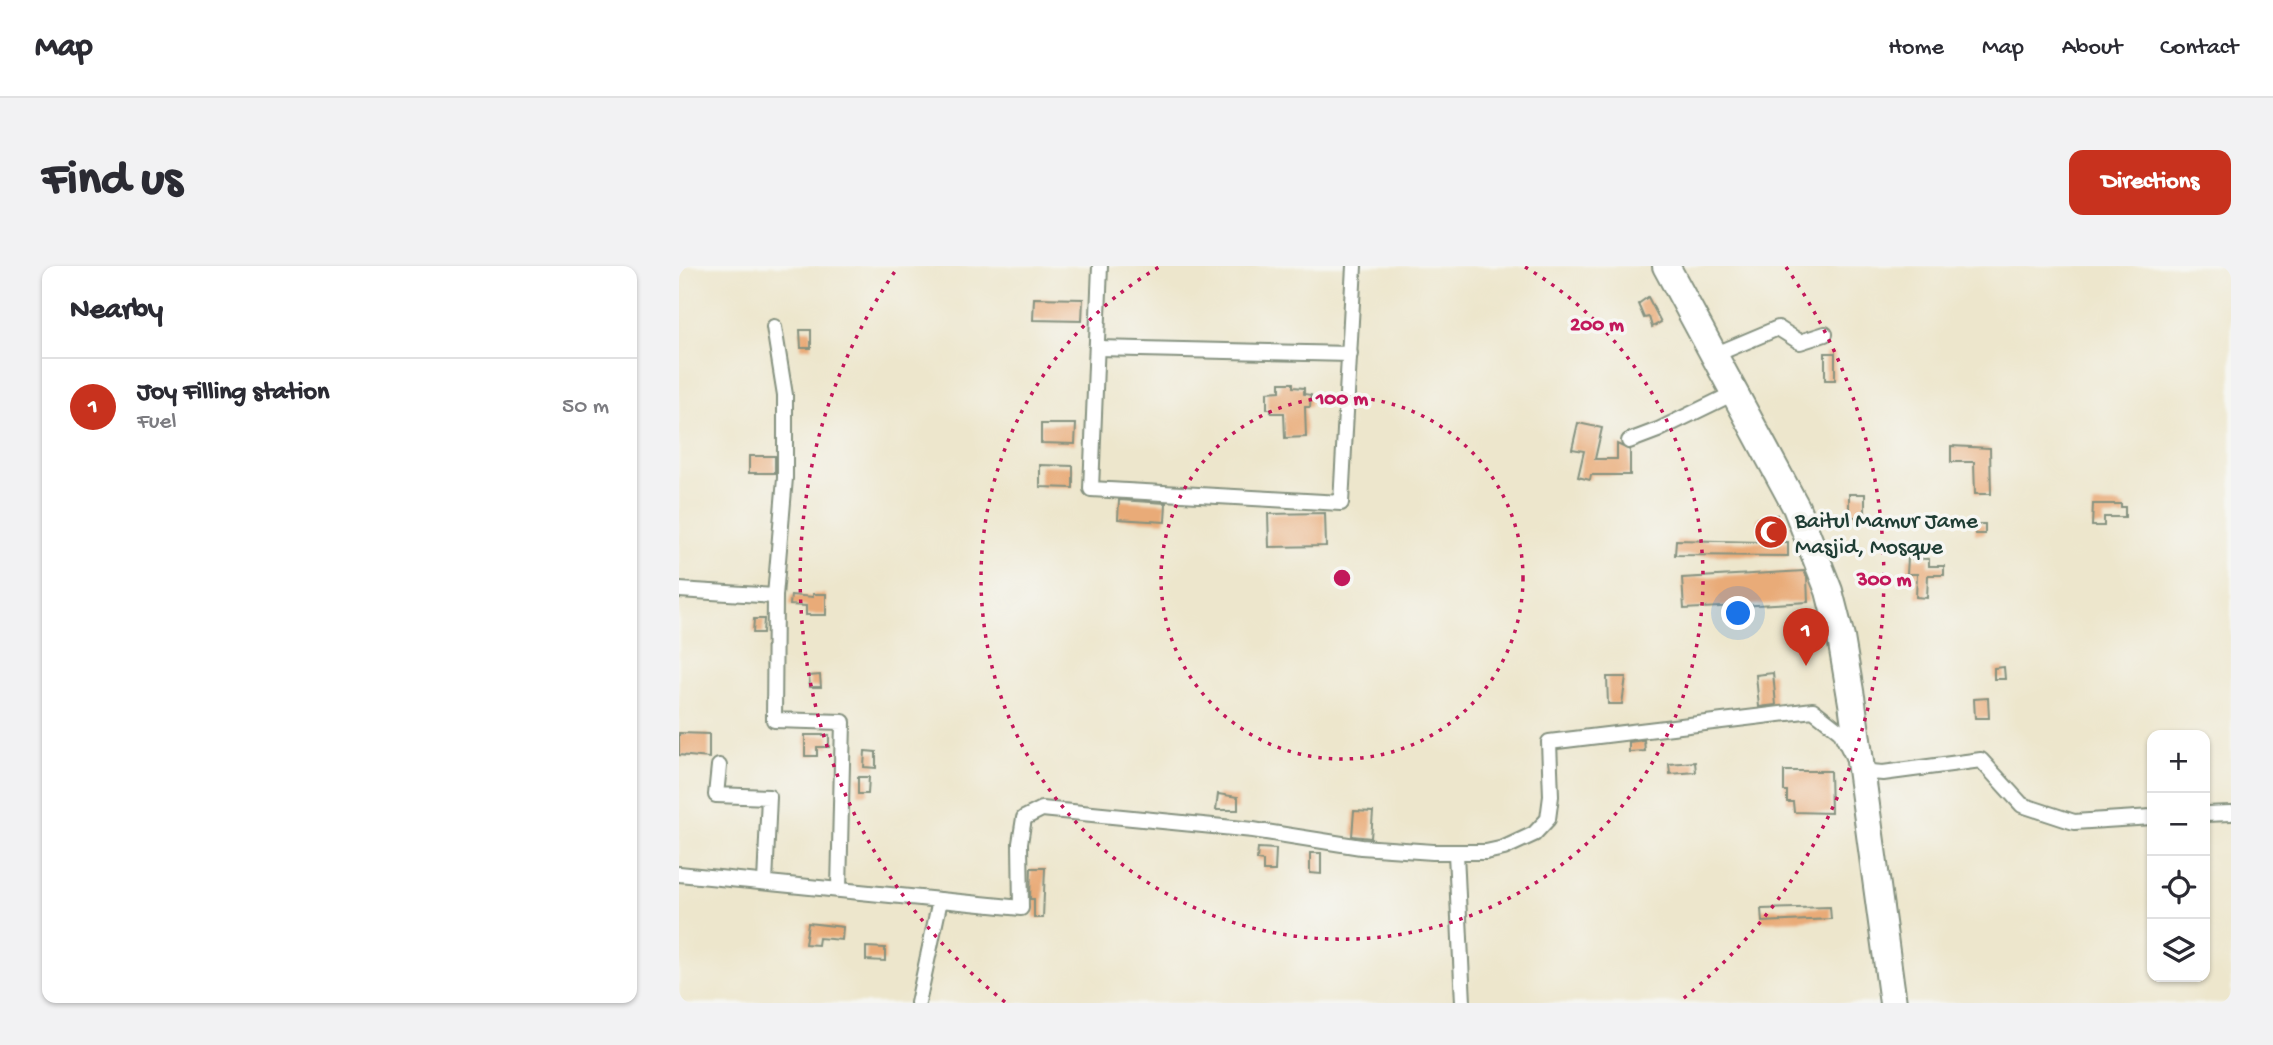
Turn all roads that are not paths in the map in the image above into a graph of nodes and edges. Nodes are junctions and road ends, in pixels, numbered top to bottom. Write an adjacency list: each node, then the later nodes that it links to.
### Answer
1 (1100, 266): 6 (street)
2 (1354, 266): 7 (street)
3 (1666, 266): 8 (highway)
4 (774, 327): 12 (street)
5 (1825, 334): 8 (street)
6 (1097, 348): 7 (street); 7 (street)
7 (1350, 354)
8 (1714, 355): 9 (highway)
9 (1734, 393): 10 (street); 14 (highway)
10 (1629, 441)
11 (679, 590): 12 (street)
12 (775, 596): 21 (street)
13 (719, 766): 20 (street)
14 (1860, 771): 17 (street); 18 (street); 25 (highway)
15 (2231, 813): 16 (street)
16 (2210, 814)
17 (2147, 817)
18 (1456, 853): 22 (street); 24 (street)
19 (679, 874): 20 (street)
20 (765, 882): 21 (street)
21 (839, 889): 22 (street)
22 (940, 900): 23 (street)
23 (918, 1003)
24 (1463, 1003)
25 (1893, 1003)

